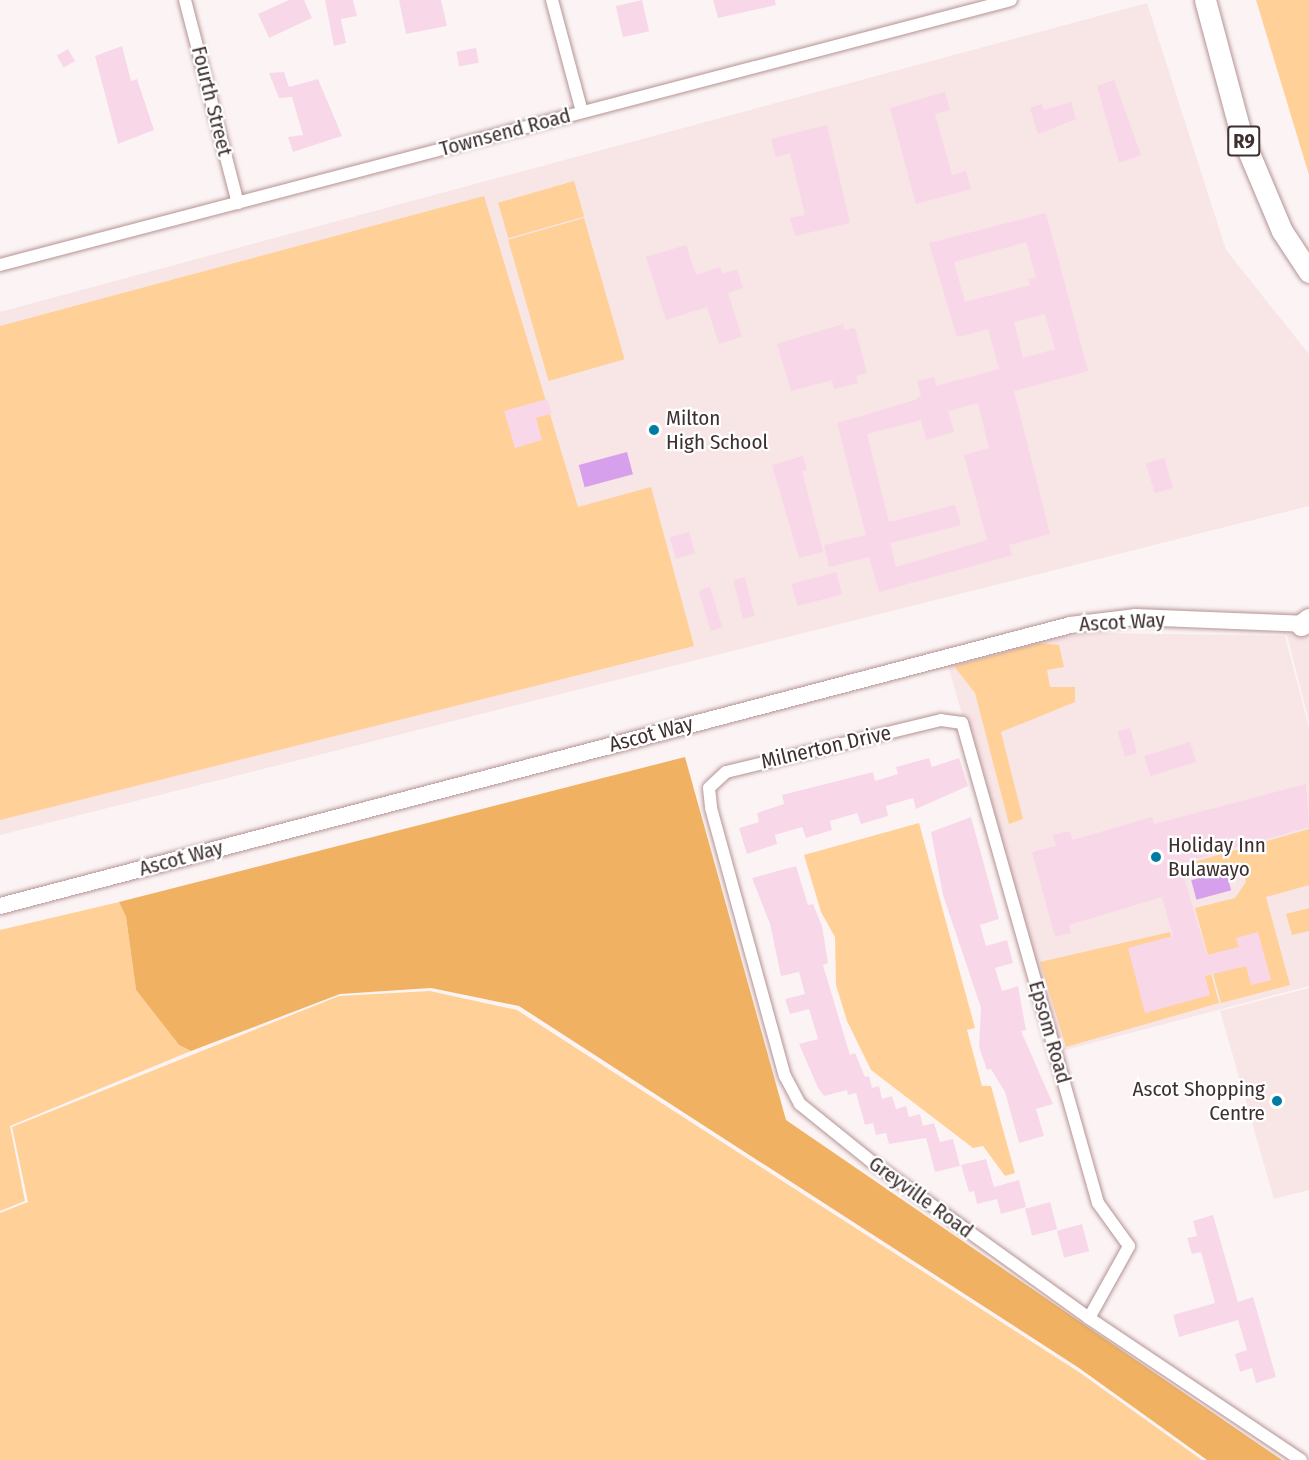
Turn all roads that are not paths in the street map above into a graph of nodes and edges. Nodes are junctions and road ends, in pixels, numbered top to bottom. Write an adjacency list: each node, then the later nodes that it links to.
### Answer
1 (185, 0): 6 (street, Fourth Street)
2 (552, 0): 5 (street)
3 (1011, 0): 5 (street, Townsend Road)
4 (1205, 0): 8 (highway, R9)
5 (582, 112): 6 (street, Townsend Road)
6 (238, 202): 7 (street, Townsend Road)
7 (0, 265)
8 (1309, 272)
9 (1306, 622): 12 (main road, Ascot Way)
10 (965, 729): 11 (street, Milnerton Drive); 13 (street, Epsom Road)
11 (711, 808): 13 (street, Greyville Road)
12 (0, 906)
13 (1089, 1318): 14 (street, Greyville Road)
14 (1301, 1460)

